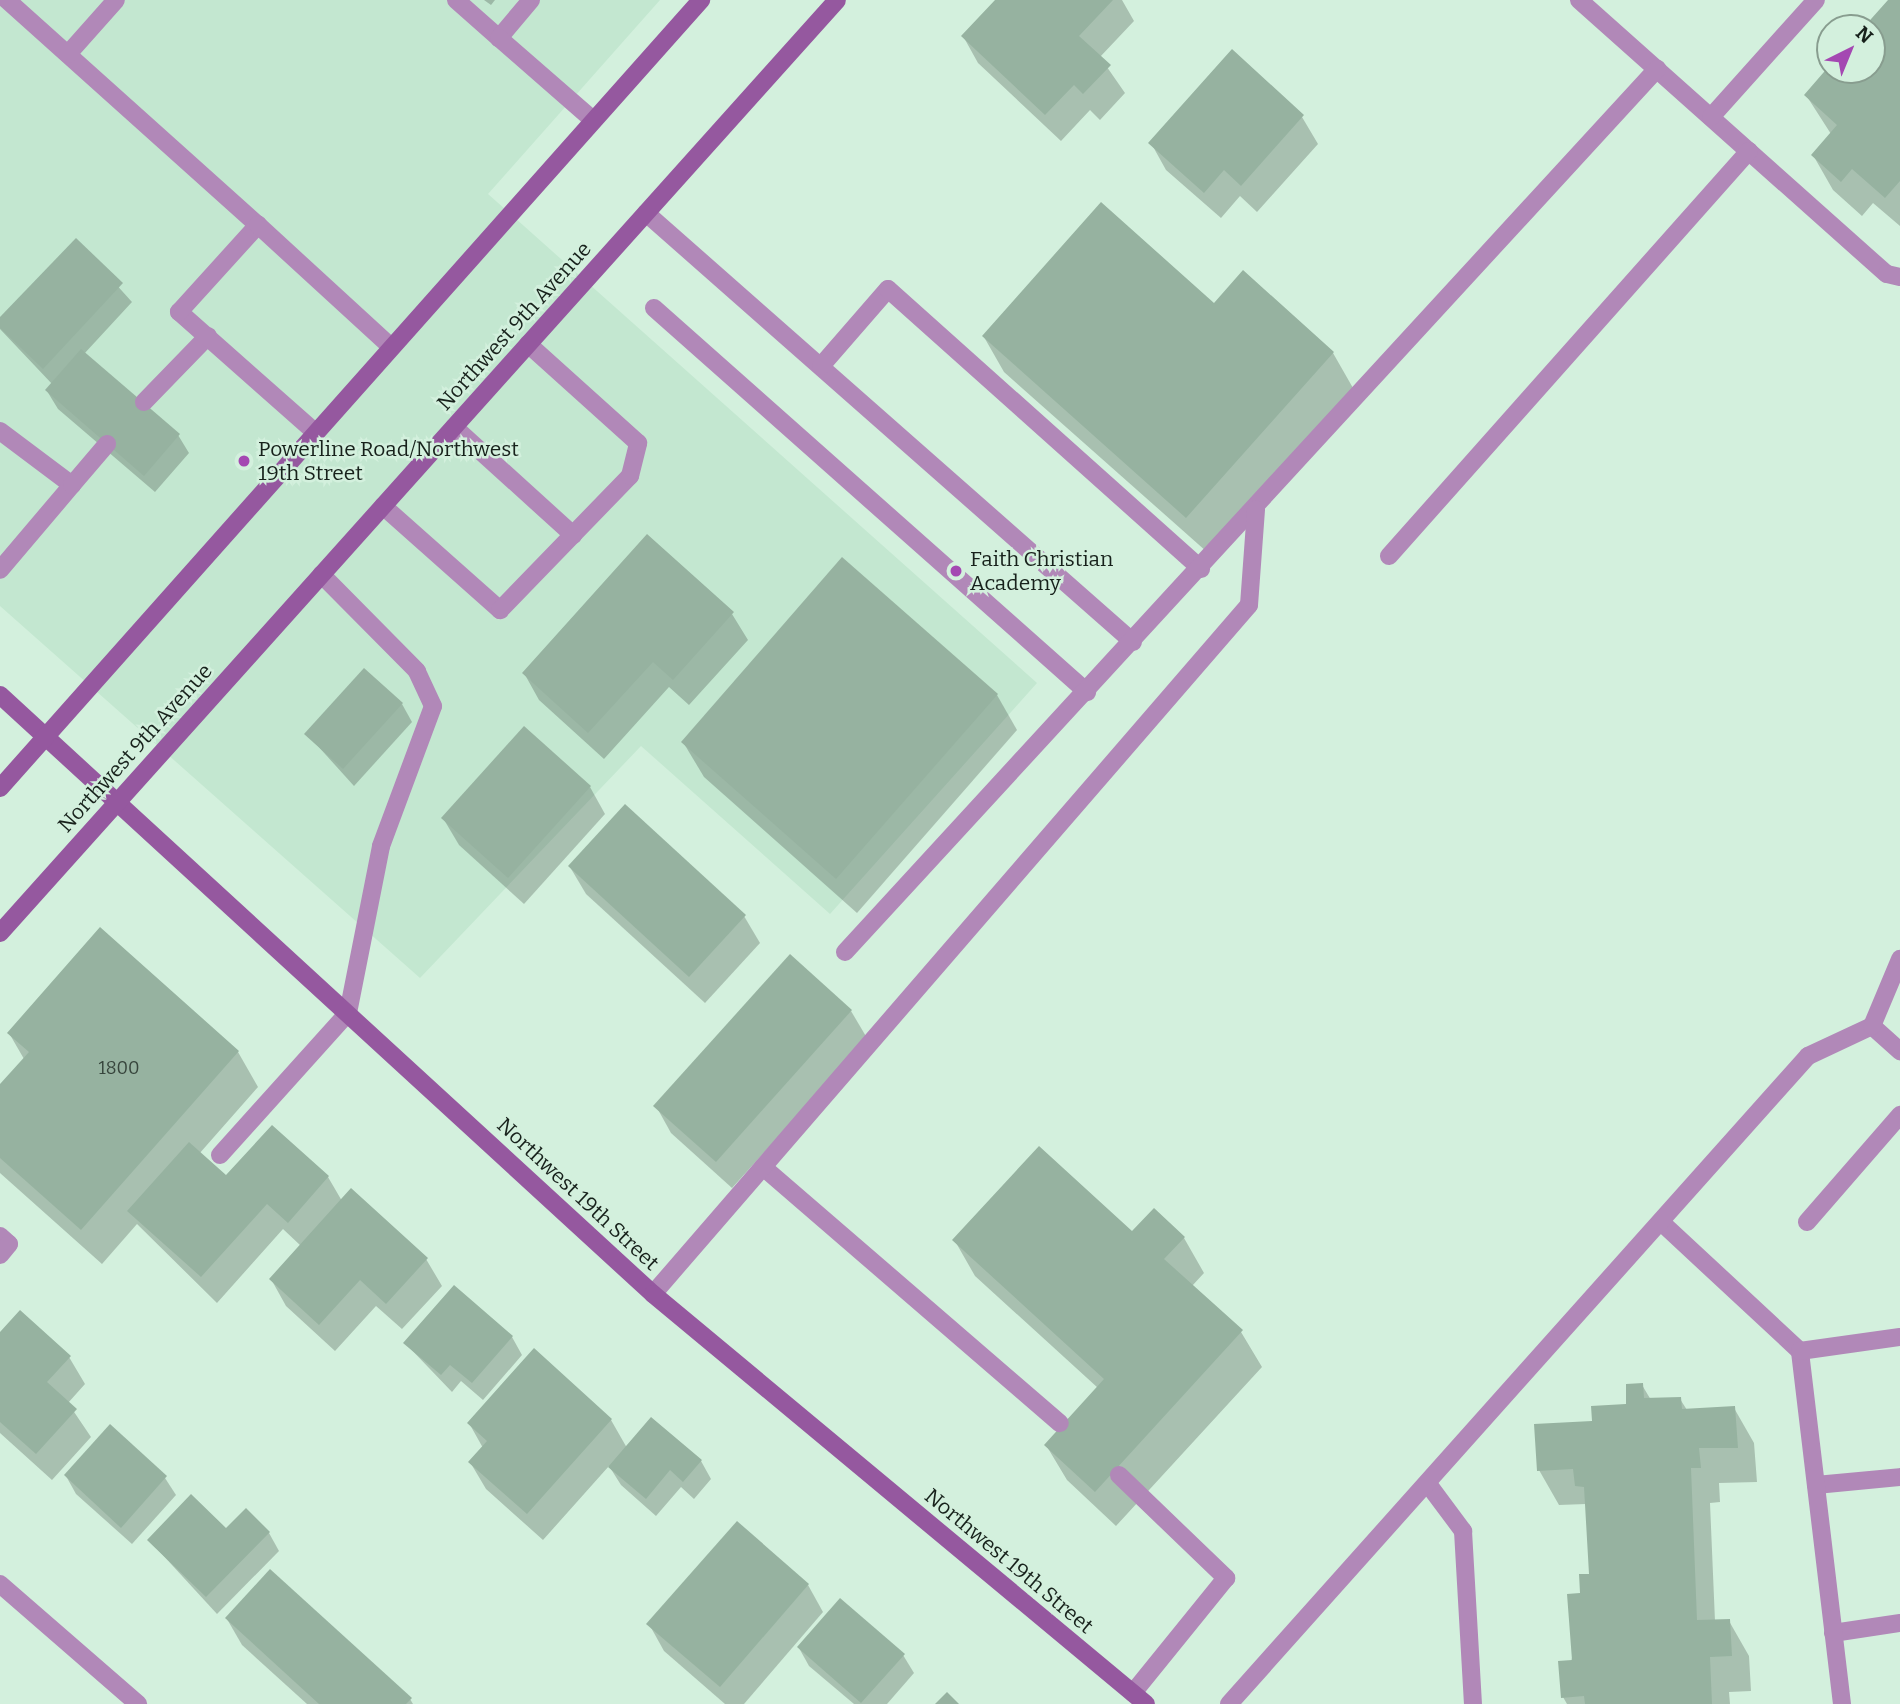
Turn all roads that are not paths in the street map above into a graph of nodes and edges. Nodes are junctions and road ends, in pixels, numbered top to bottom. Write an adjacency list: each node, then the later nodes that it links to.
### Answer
1 (7, 0): 10 (street)
2 (116, 0): 10 (street)
3 (456, 0): 9 (street)
4 (531, 0): 9 (street)
5 (701, 0): 13 (main road)
6 (837, 0): 15 (main road, Northwest 9th Avenue)
7 (1579, 0): 11 (street)
8 (1816, 0): 12 (street)
9 (499, 38): 13 (street)
10 (68, 54): 16 (street)
11 (1657, 69): 12 (street); 30 (street)
12 (1711, 117): 14 (street)
13 (592, 119): 21 (main road)
14 (1749, 151): 17 (street); 32 (street)
15 (646, 213): 20 (main road, Northwest 9th Avenue); 22 (street)
16 (258, 225): 19 (street); 21 (street)
17 (1900, 277)
18 (654, 308): 37 (street)
19 (208, 336): 23 (street); 26 (street)
20 (528, 344): 24 (main road, Northwest 9th Avenue); 31 (street)
21 (391, 347): 26 (main road)
22 (821, 366): 33 (street); 36 (street)
23 (144, 402)
24 (454, 427): 29 (main road, Northwest 9th Avenue); 31 (street)
25 (0, 431): 28 (street)
26 (316, 433): 39 (main road)
27 (107, 444): 28 (street)
28 (72, 485): 34 (street)
29 (383, 506): 31 (street); 35 (main road, Northwest 9th Avenue)
30 (1256, 509): 33 (street); 50 (street)
31 (573, 535)
32 (1388, 556)
33 (1201, 569): 36 (street)
34 (0, 570)
35 (321, 574): 41 (main road, Northwest 9th Avenue); 45 (street)
36 (1133, 642): 37 (street)
37 (1087, 692): 43 (street)
38 (0, 695): 39 (main road, Northwest 19th Street)
39 (47, 737): 40 (main road); 41 (main road, Northwest 19th Street)
40 (0, 788)
41 (117, 801): 42 (main road, Northwest 9th Avenue); 45 (main road, Northwest 19th Street)
42 (0, 933)
43 (845, 952)
44 (1900, 960): 46 (street)
45 (348, 1013): 49 (street); 55 (main road, Northwest 19th Street)
46 (1872, 1026): 47 (street); 51 (street)
47 (1900, 1051)
48 (1900, 1115): 52 (street)
49 (220, 1155)
50 (763, 1167): 55 (street); 58 (street)
51 (1661, 1222): 57 (street); 61 (street)
52 (1807, 1222)
53 (0, 1236): 54 (street)
54 (0, 1255)
55 (653, 1294): 66 (main road, Northwest 19th Street)
56 (1900, 1337): 57 (street)
57 (1800, 1351): 62 (street)
58 (1060, 1423)
59 (1119, 1475): 66 (street)
60 (1900, 1476): 62 (street)
61 (1428, 1484): 68 (street); 69 (street)
62 (1816, 1485): 65 (street)
63 (0, 1584): 67 (street)
64 (1900, 1623): 65 (street)
65 (1833, 1633): 70 (street)
66 (1139, 1698)
67 (138, 1704)
68 (1230, 1704)
69 (1473, 1704)
70 (1842, 1704)

